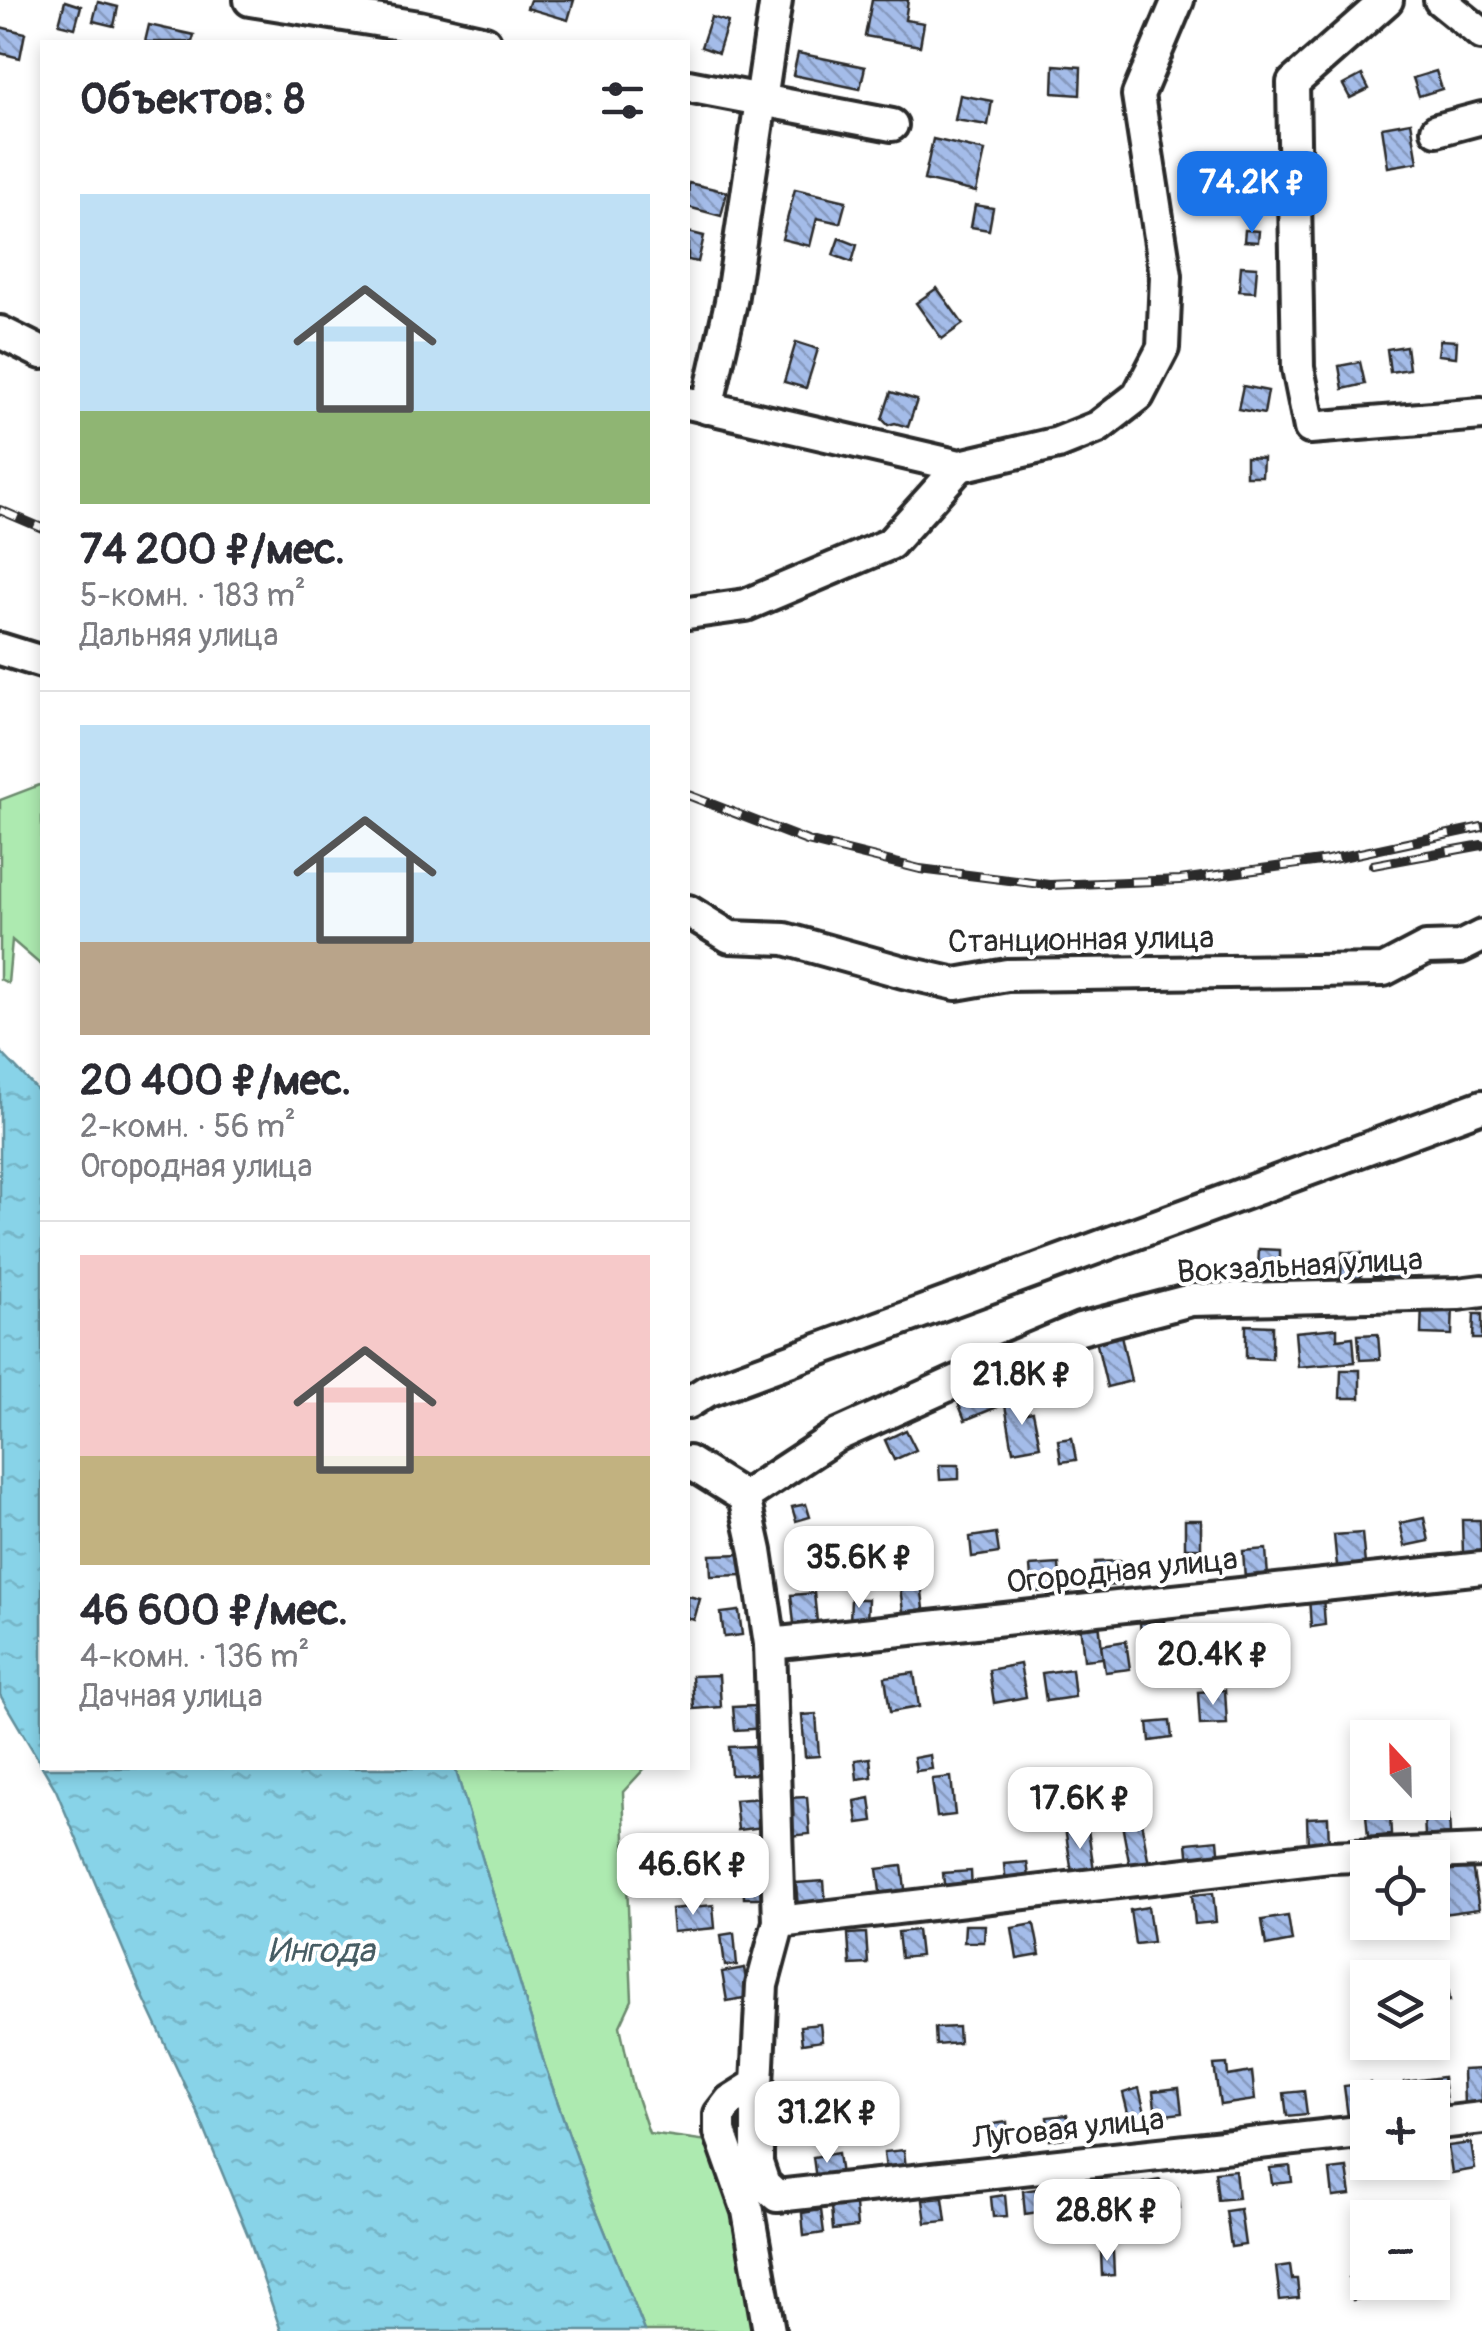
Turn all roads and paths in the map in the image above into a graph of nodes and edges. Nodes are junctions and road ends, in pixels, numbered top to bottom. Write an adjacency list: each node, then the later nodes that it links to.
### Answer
1 (250, 0): 7 (street)
2 (776, 0): 9 (street)
3 (1178, 0): 17 (street)
4 (1387, 0): 16 (street)
5 (1440, 0): 6 (street)
6 (1482, 34)
7 (476, 40)
8 (690, 86): 9 (street)
9 (760, 100): 11 (street); 15 (street)
10 (1482, 118): 12 (street)
11 (892, 125)
12 (1436, 130)
13 (0, 332): 14 (street)
14 (40, 352)
15 (697, 406): 17 (street)
16 (1482, 414)
17 (960, 466): 18 (street)
18 (690, 613)
19 (0, 649): 20 (street)
20 (40, 661)
21 (690, 912): 22 (street, Станционная улица)
22 (1482, 936)
23 (1482, 1106): 25 (street)
24 (1482, 1291): 27 (street, Вокзальная улица)
25 (690, 1402)
26 (690, 1463): 27 (street)
27 (744, 1497): 29 (street)
28 (1482, 1568): 29 (street, Огородная улица)
29 (770, 1644): 31 (street)
30 (1482, 1851): 31 (street)
31 (778, 1922): 32 (street)
32 (758, 2084): 35 (street, Луговая улица); 36 (street)
33 (1482, 2118): 34 (street)
34 (1450, 2122)
35 (1350, 2133)
36 (770, 2331)

